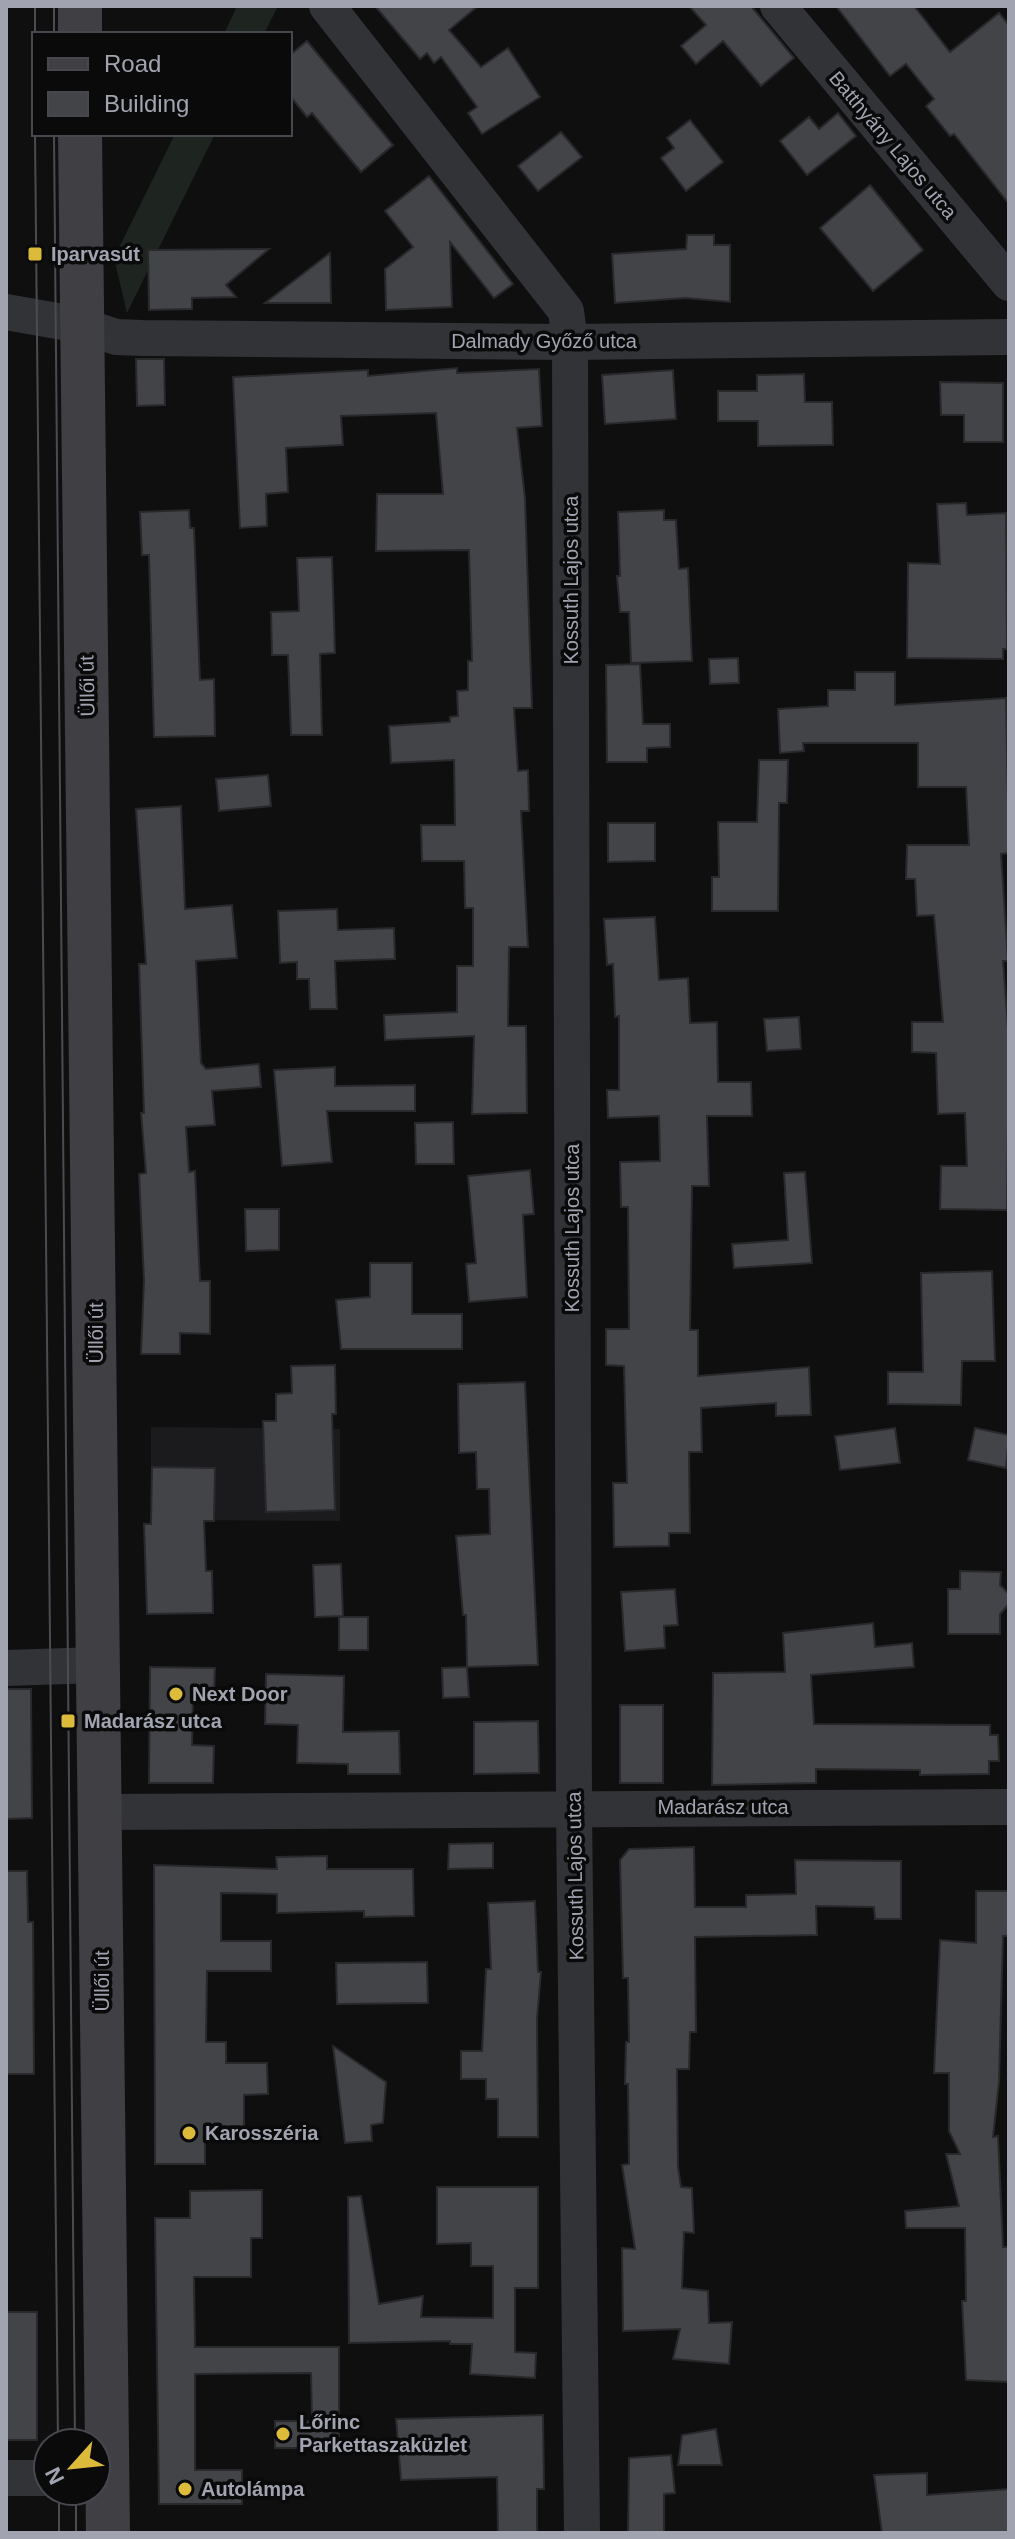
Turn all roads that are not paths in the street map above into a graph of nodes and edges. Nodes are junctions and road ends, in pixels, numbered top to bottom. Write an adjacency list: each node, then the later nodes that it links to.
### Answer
1 (80, 6): 4 (main road)
2 (327, 6): 10 (street, Kossuth Lajos utca)
3 (778, 6): 6 (street, Batthyány Lajos utca)
4 (80, 32)
5 (80, 136): 8 (main road, Üllői út)
6 (1009, 283)
7 (8, 320): 8 (street, Dalmady Győző utca)
8 (80, 325): 10 (street, Dalmady Győző utca); 11 (main road, Üllői út)
9 (1009, 337): 10 (street, Dalmady Győző utca)
10 (570, 342): 14 (street, Kossuth Lajos utca)
11 (98, 1665): 12 (street); 15 (main road, Üllői út)
12 (6, 1668)
13 (1009, 1807): 14 (street, Madarász utca)
14 (574, 1808): 15 (street, Madarász utca); 21 (street, Kossuth Lajos utca)
15 (100, 1812): 16 (main road, Üllői út)
16 (102, 2427)
17 (6, 2478): 18 (street)
18 (32, 2478)
19 (105, 2507): 20 (main road, Üllői út)
20 (108, 2533)
21 (582, 2533)

